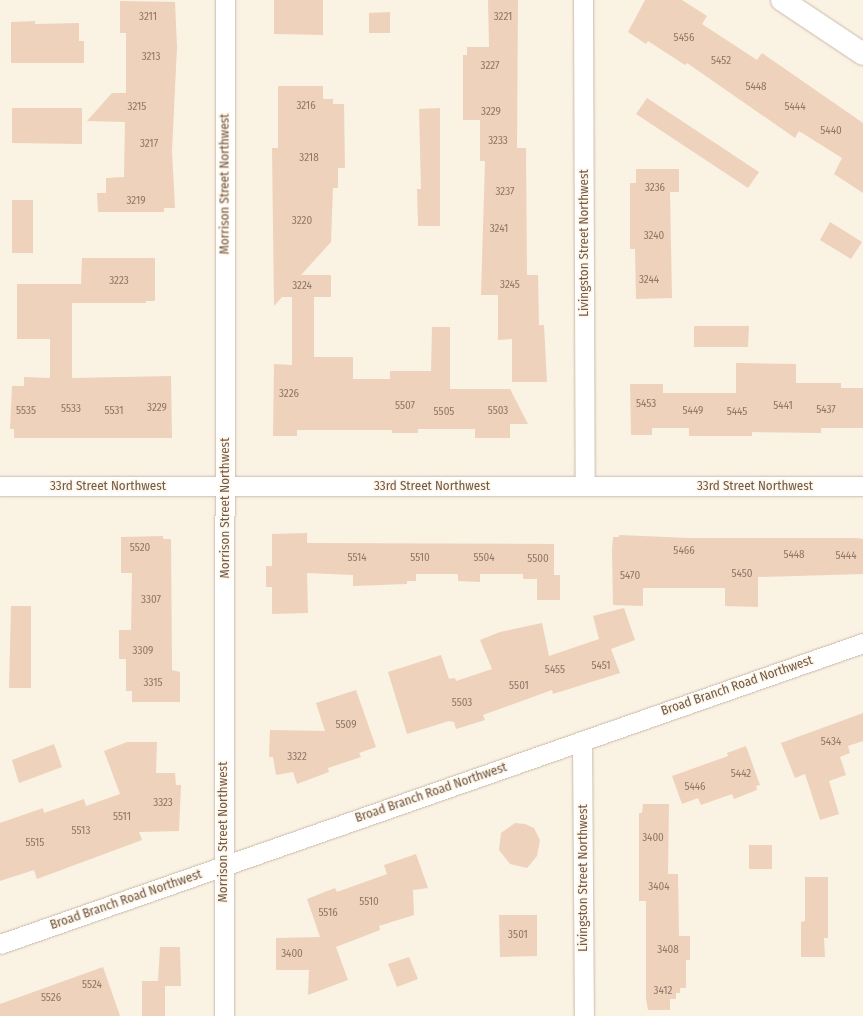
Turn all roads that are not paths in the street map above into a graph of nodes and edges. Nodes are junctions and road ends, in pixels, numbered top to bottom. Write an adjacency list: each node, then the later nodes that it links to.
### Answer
1 (225, 0): 6 (street, Morrison Street Northwest)
2 (583, 0): 7 (street, Livingston Street Northwest)
3 (782, 0): 4 (street)
4 (863, 54)
5 (0, 486): 6 (street, 33rd Street Northwest)
6 (225, 486): 7 (street, 33rd Street Northwest); 11 (street, Morrison Street Northwest)
7 (585, 486): 8 (street, 33rd Street Northwest)
8 (863, 486)
9 (863, 643): 10 (street, Broad Branch Road Northwest)
10 (582, 741): 11 (street, Broad Branch Road Northwest); 14 (street, Livingston Street Northwest)
11 (222, 866): 12 (street, Broad Branch Road Northwest); 13 (street, Morrison Street Northwest)
12 (0, 944)
13 (224, 1016)
14 (584, 1016)

